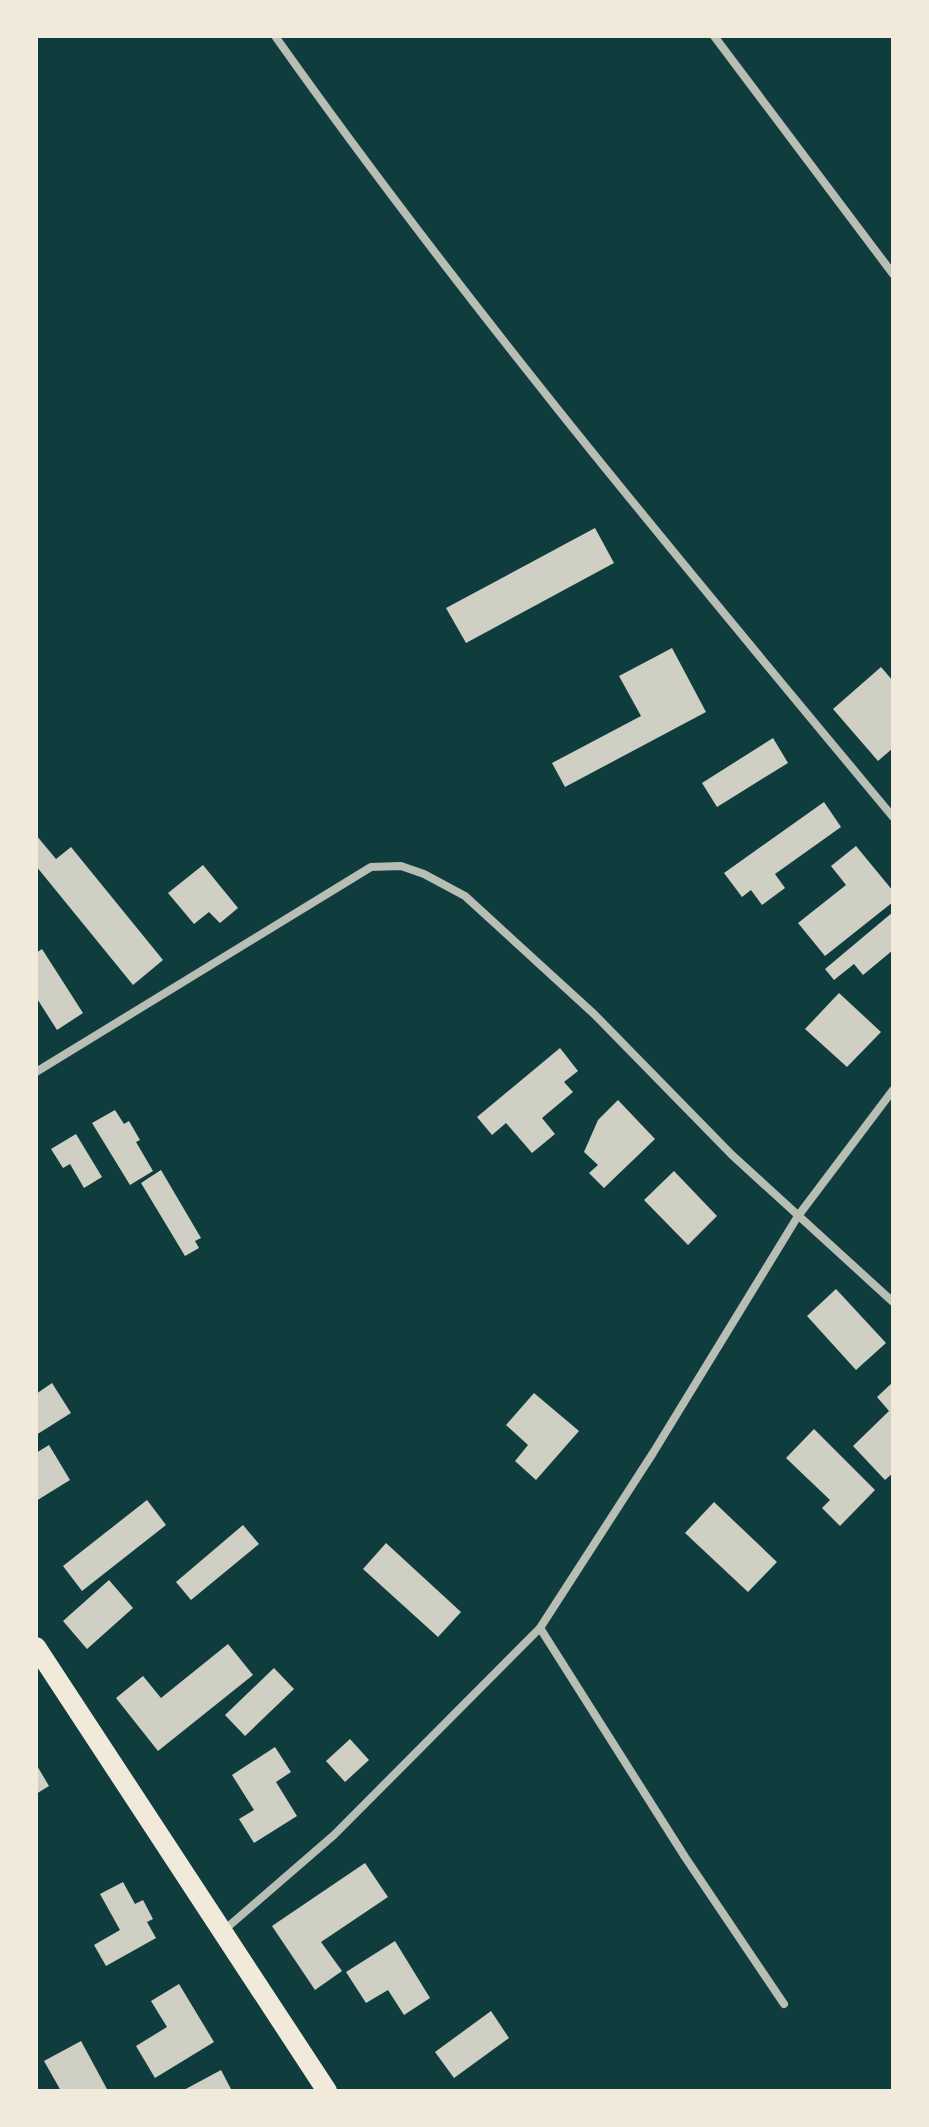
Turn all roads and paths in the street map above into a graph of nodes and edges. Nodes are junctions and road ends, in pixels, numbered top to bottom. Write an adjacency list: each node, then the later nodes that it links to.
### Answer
1 (275, 36): 4 (street)
2 (714, 36): 3 (street)
3 (893, 274)
4 (893, 817)
5 (36, 1072): 7 (street)
6 (893, 1090): 7 (street)
7 (798, 1216): 8 (street); 9 (street)
8 (893, 1302)
9 (540, 1628): 11 (street); 12 (street)
10 (36, 1647): 11 (main road)
11 (223, 1931): 13 (main road)
12 (784, 2004)
13 (327, 2091)

